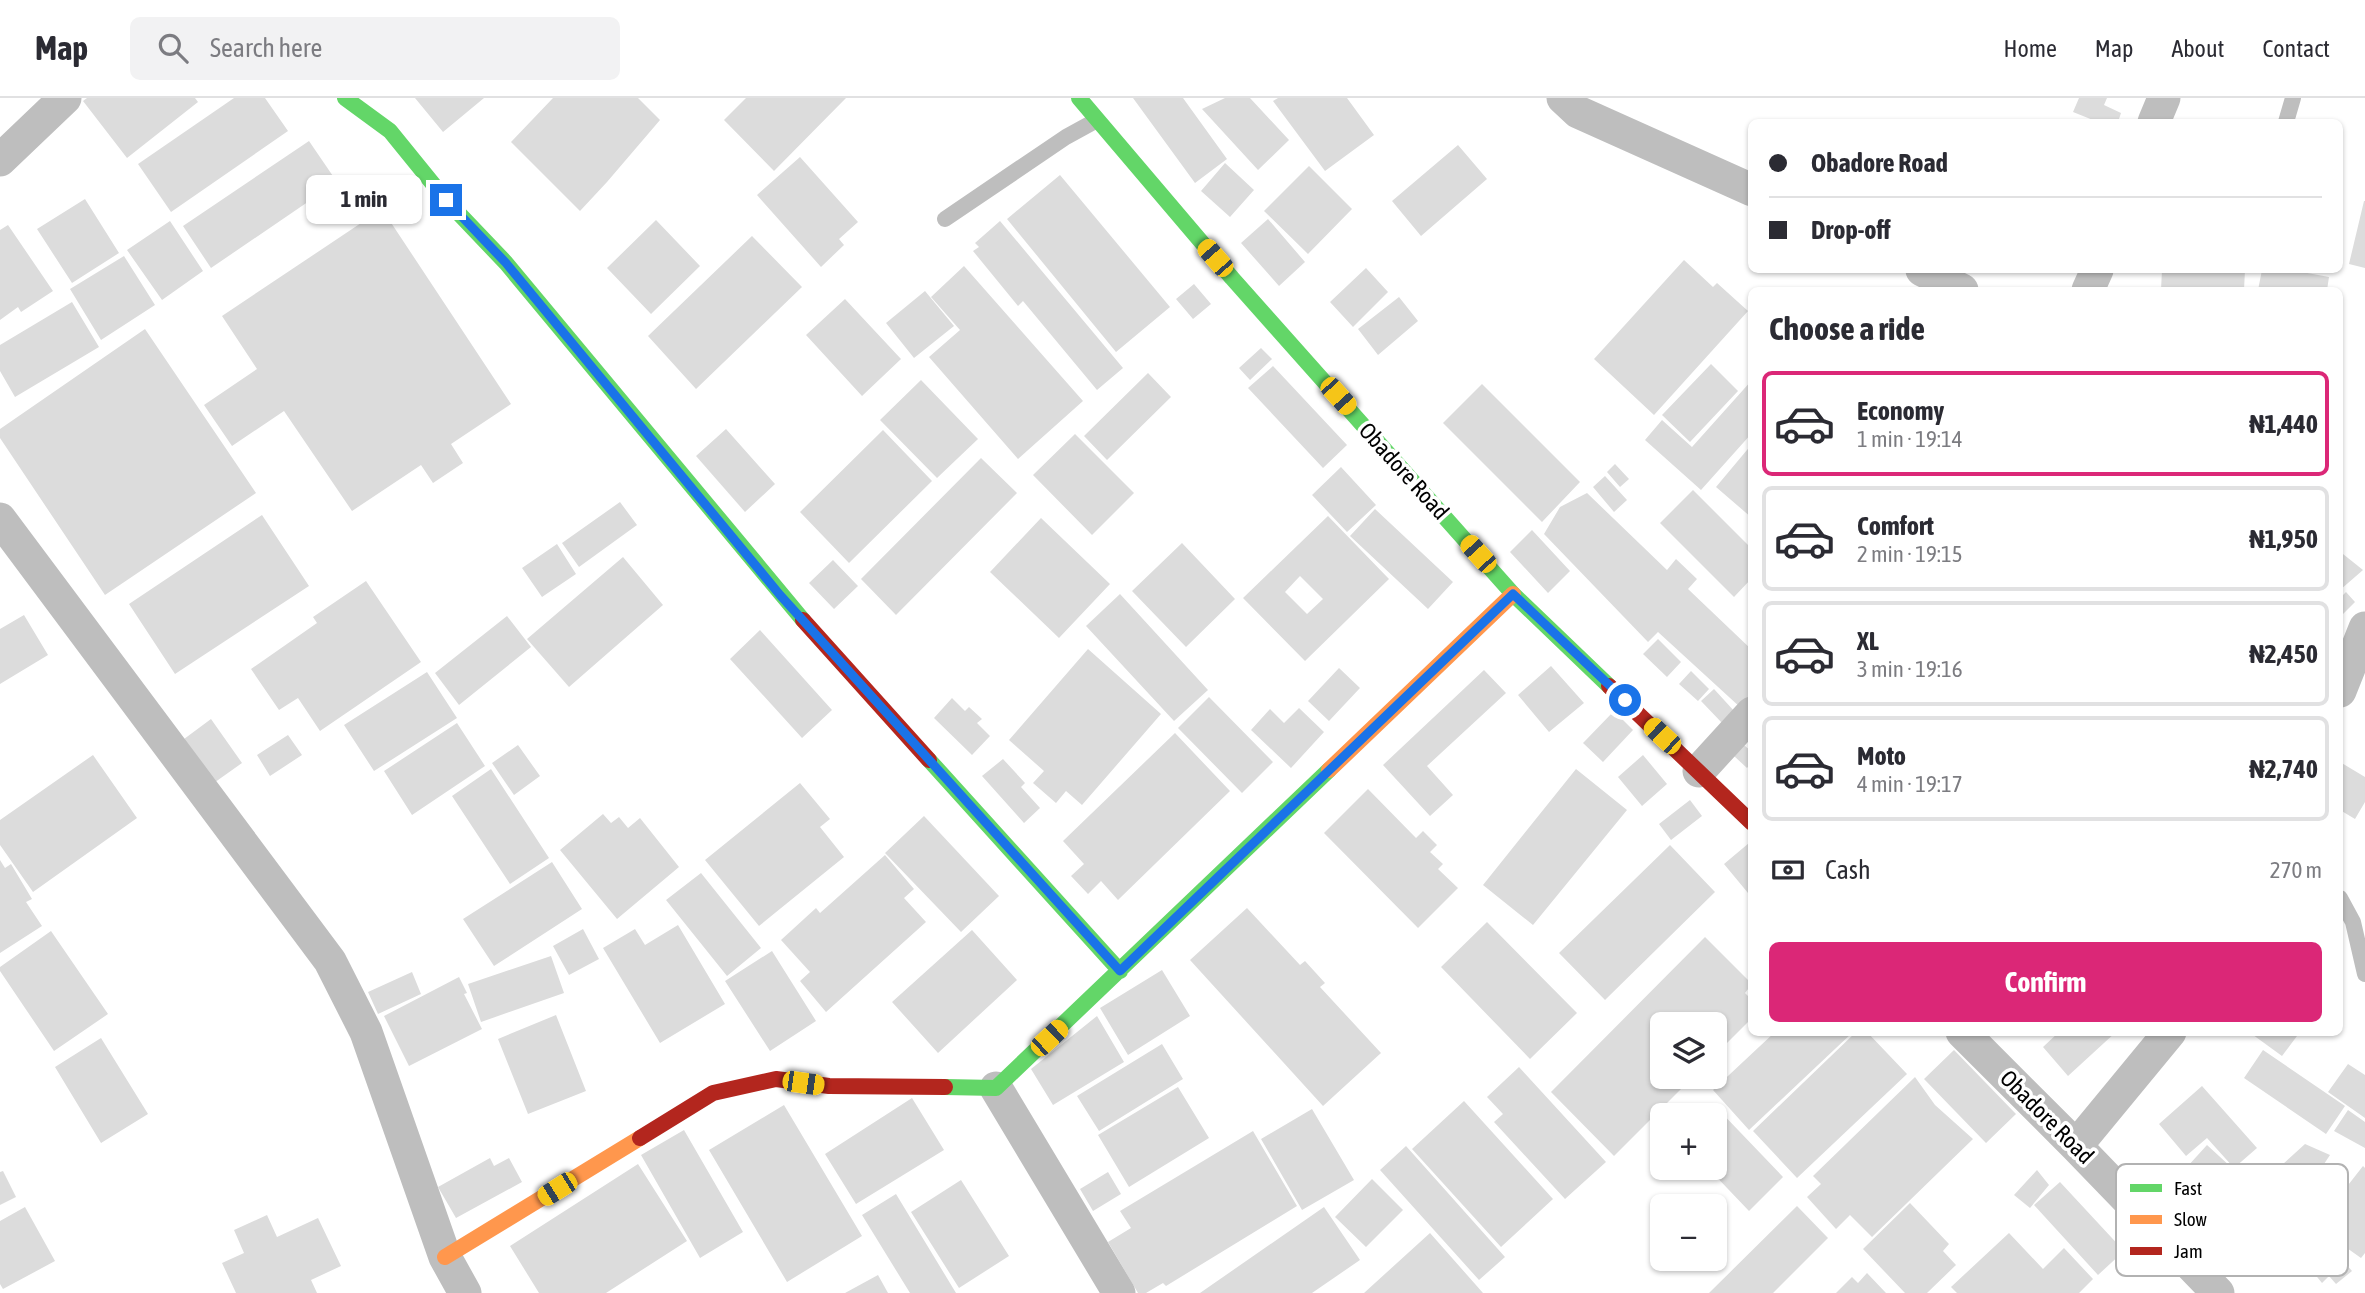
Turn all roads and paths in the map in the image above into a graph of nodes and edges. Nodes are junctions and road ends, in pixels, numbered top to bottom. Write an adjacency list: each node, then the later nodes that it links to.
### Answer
1 (65, 98): 10 (street)
2 (345, 98): 23 (street)
3 (1079, 98): 9 (street, Obadore Road)
4 (1563, 98): 11 (street)
5 (2164, 98): 7 (street)
6 (2293, 98): 8 (lane)
7 (2155, 119)
8 (2287, 119)
9 (1097, 120): 12 (lane); 16 (street, Obadore Road)
10 (0, 160)
11 (1748, 188)
12 (945, 219)
13 (1928, 273): 14 (street)
14 (1956, 287)
15 (0, 519): 30 (street)
16 (1513, 594): 20 (street, Obadore Road); 23 (street)
17 (2357, 636): 18 (street)
18 (2343, 681)
19 (1748, 717): 20 (street)
20 (1699, 771): 21 (street, Obadore Road)
21 (1748, 819)
22 (2343, 904): 24 (lane)
23 (1120, 971): 27 (street)
24 (2365, 974)
25 (1966, 1036): 28 (street, Obadore Road)
26 (2166, 1036): 28 (street)
27 (996, 1088): 30 (street); 33 (street)
28 (2076, 1146): 29 (street, Obadore Road)
29 (2116, 1187)
30 (445, 1257): 32 (street)
31 (2202, 1276): 34 (street, Obadore Road)
32 (465, 1293)
33 (1119, 1293)
34 (2218, 1293)

